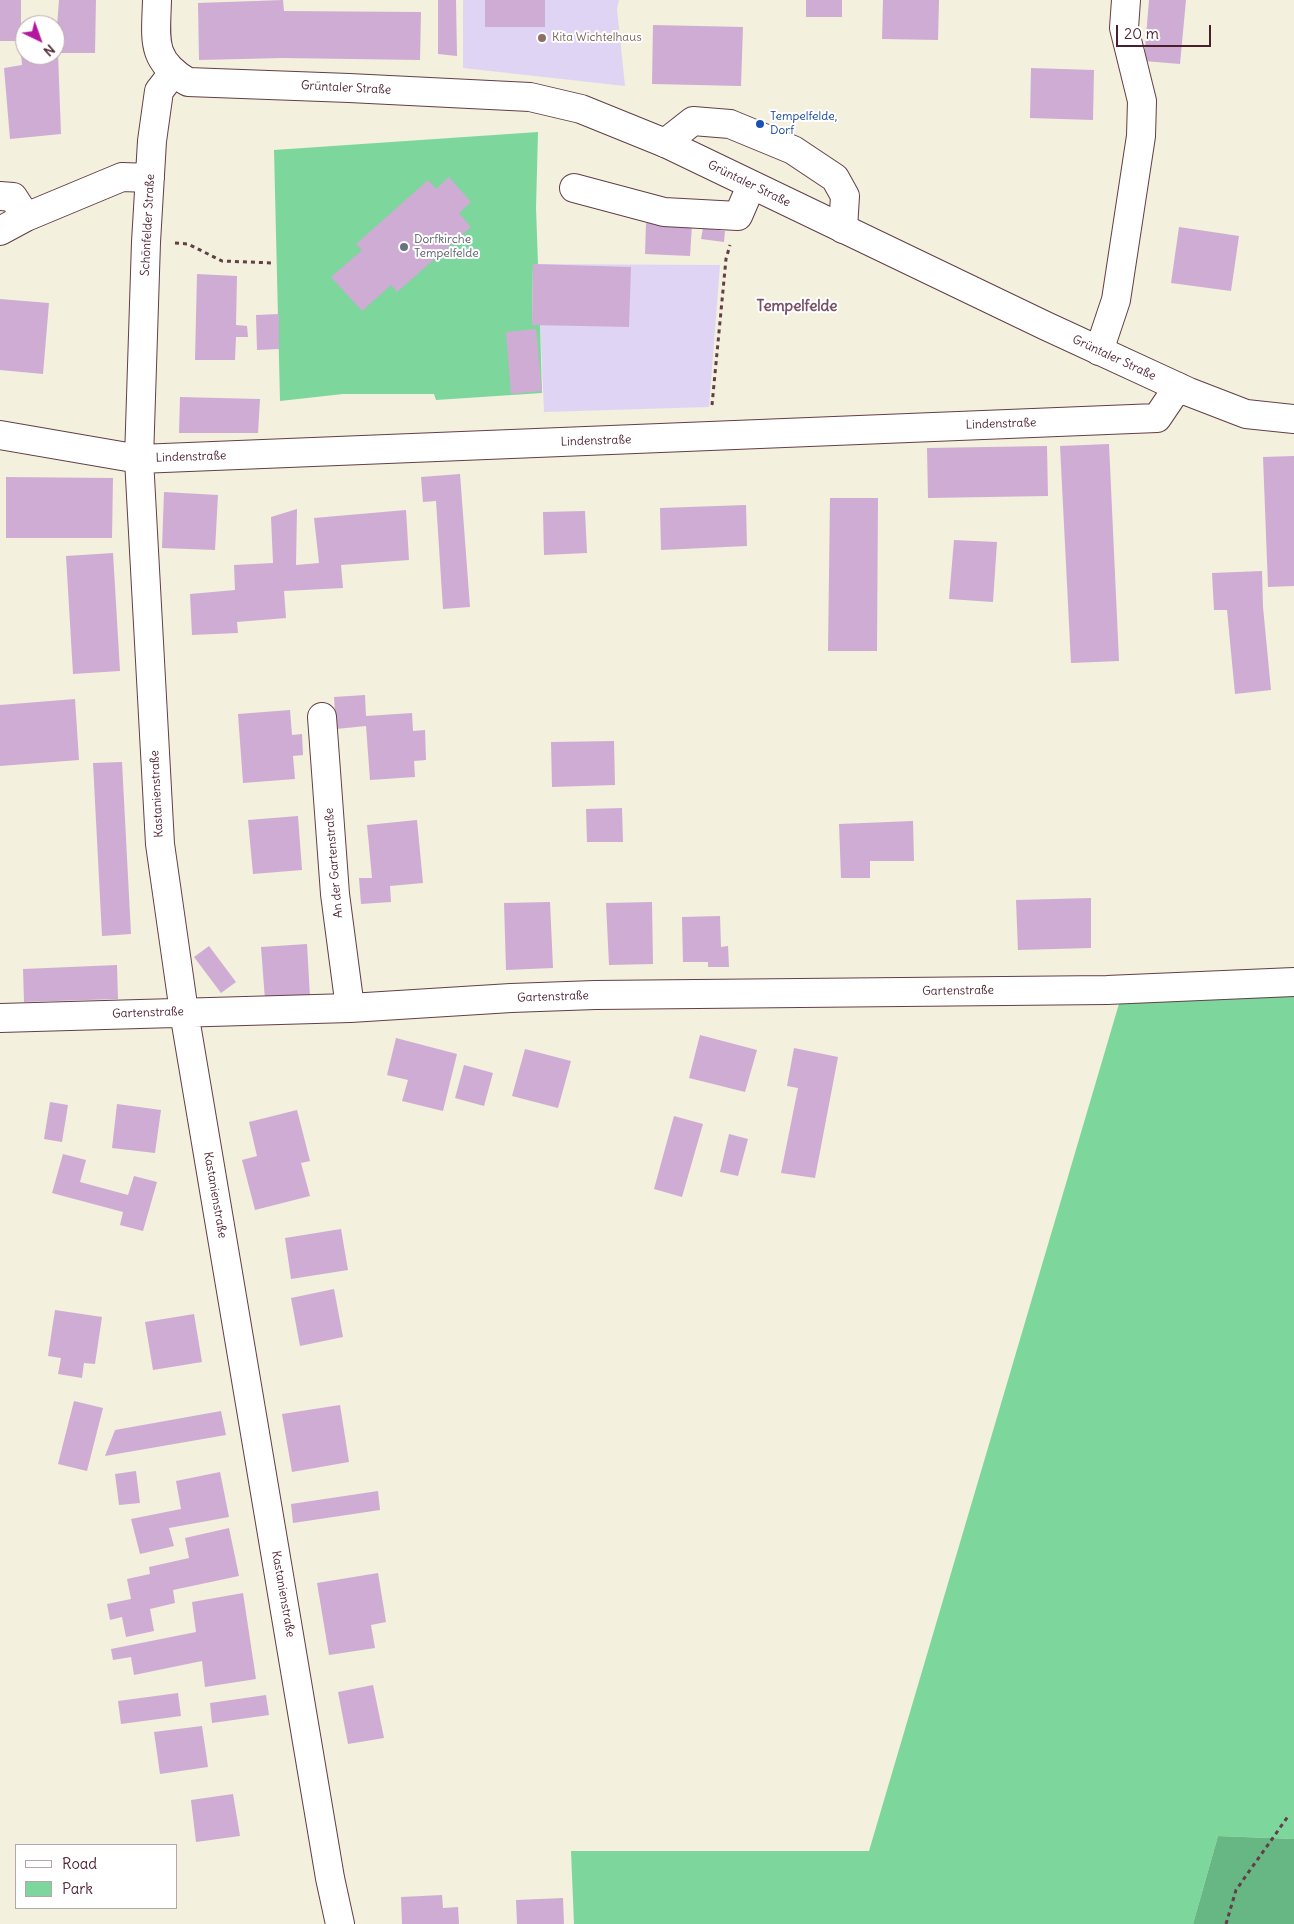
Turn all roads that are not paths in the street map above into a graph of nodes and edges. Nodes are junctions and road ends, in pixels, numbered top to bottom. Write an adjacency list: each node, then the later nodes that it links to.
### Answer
1 (157, 0): 3 (street)
2 (1126, 0): 12 (street)
3 (172, 73): 4 (street, Grüntaler Straße); 5 (street, Schönfelder Straße)
4 (665, 143): 6 (street, Grüntaler Straße); 10 (street)
5 (150, 178): 9 (street); 16 (street, Schönfelder Straße)
6 (752, 186): 7 (street); 10 (street, Grüntaler Straße)
7 (574, 188)
8 (0, 196): 9 (street)
9 (26, 217): 11 (street)
10 (843, 229): 12 (street, Grüntaler Straße)
11 (0, 231)
12 (1099, 351): 13 (street, Grüntaler Straße)
13 (1178, 387): 14 (street, Grüntaler Straße); 16 (street, Lindenstraße)
14 (1294, 419)
15 (0, 435): 16 (street, Lindenstraße)
16 (139, 459): 20 (street, Kastanienstraße)
17 (322, 716): 19 (street, An der Gartenstraße)
18 (1294, 982): 19 (street, Gartenstraße)
19 (350, 1008): 20 (street, Gartenstraße)
20 (184, 1012): 21 (street, Gartenstraße); 22 (street, Kastanienstraße)
21 (0, 1018)
22 (340, 1924)

